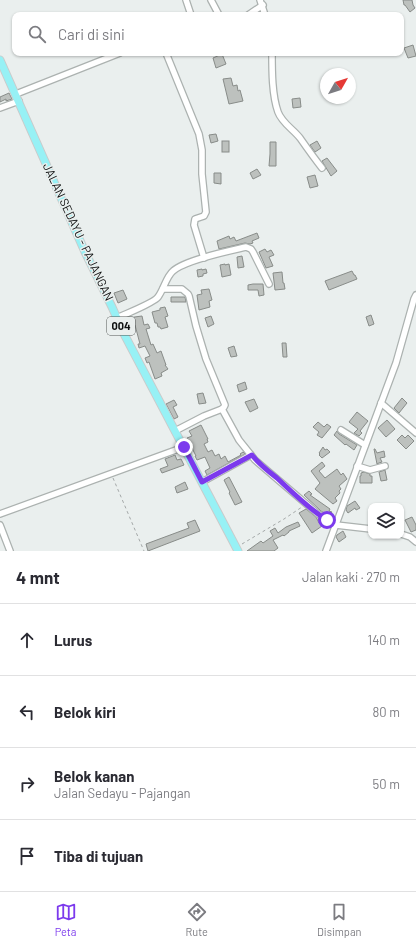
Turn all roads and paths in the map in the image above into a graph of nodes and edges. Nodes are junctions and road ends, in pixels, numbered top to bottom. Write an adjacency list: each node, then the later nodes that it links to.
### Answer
1 (186, 0): 4 (street)
2 (211, 0): 5 (street)
3 (262, 2): 6 (street); 7 (street)
4 (190, 12)
5 (217, 12)
6 (251, 12)
7 (264, 12)
8 (113, 56): 12 (street)
9 (167, 56): 15 (street)
10 (272, 56): 14 (street)
11 (0, 60): 12 (main road, JALAN SEDAYU - PAJANGAN / 004)
12 (17, 98): 13 (street); 19 (main road, JALAN SEDAYU - PAJANGAN / 004)
13 (0, 108)
14 (322, 168)
15 (204, 258): 16 (street); 17 (street)
16 (269, 284)
17 (163, 289): 19 (street); 21 (street)
18 (416, 294): 20 (street)
19 (117, 318): 22 (main road, JALAN SEDAYU - PAJANGAN / 004)
20 (381, 403): 24 (street); 25 (street)
21 (222, 409): 22 (street); 27 (street)
22 (175, 430): 26 (main road, JALAN SEDAYU - PAJANGAN / 004)
23 (341, 430): 25 (street)
24 (416, 433)
25 (365, 445): 28 (street)
26 (184, 447): 30 (street); 31 (main road, JALAN SEDAYU - PAJANGAN / 004)
27 (252, 455): 31 (street); 32 (street)
28 (357, 466): 29 (street); 35 (street)
29 (385, 466)
30 (111, 474): 33 (street); 41 (path)
31 (202, 482): 39 (main road, JALAN SEDAYU - PAJANGAN / 004)
32 (306, 504): 35 (street); 39 (path)
33 (0, 514)
34 (0, 525): 40 (street)
35 (336, 525): 36 (street); 42 (street)
36 (368, 529)
37 (404, 535): 38 (street)
38 (416, 542)
39 (237, 549)
40 (10, 551)
41 (144, 551)
42 (326, 551)

